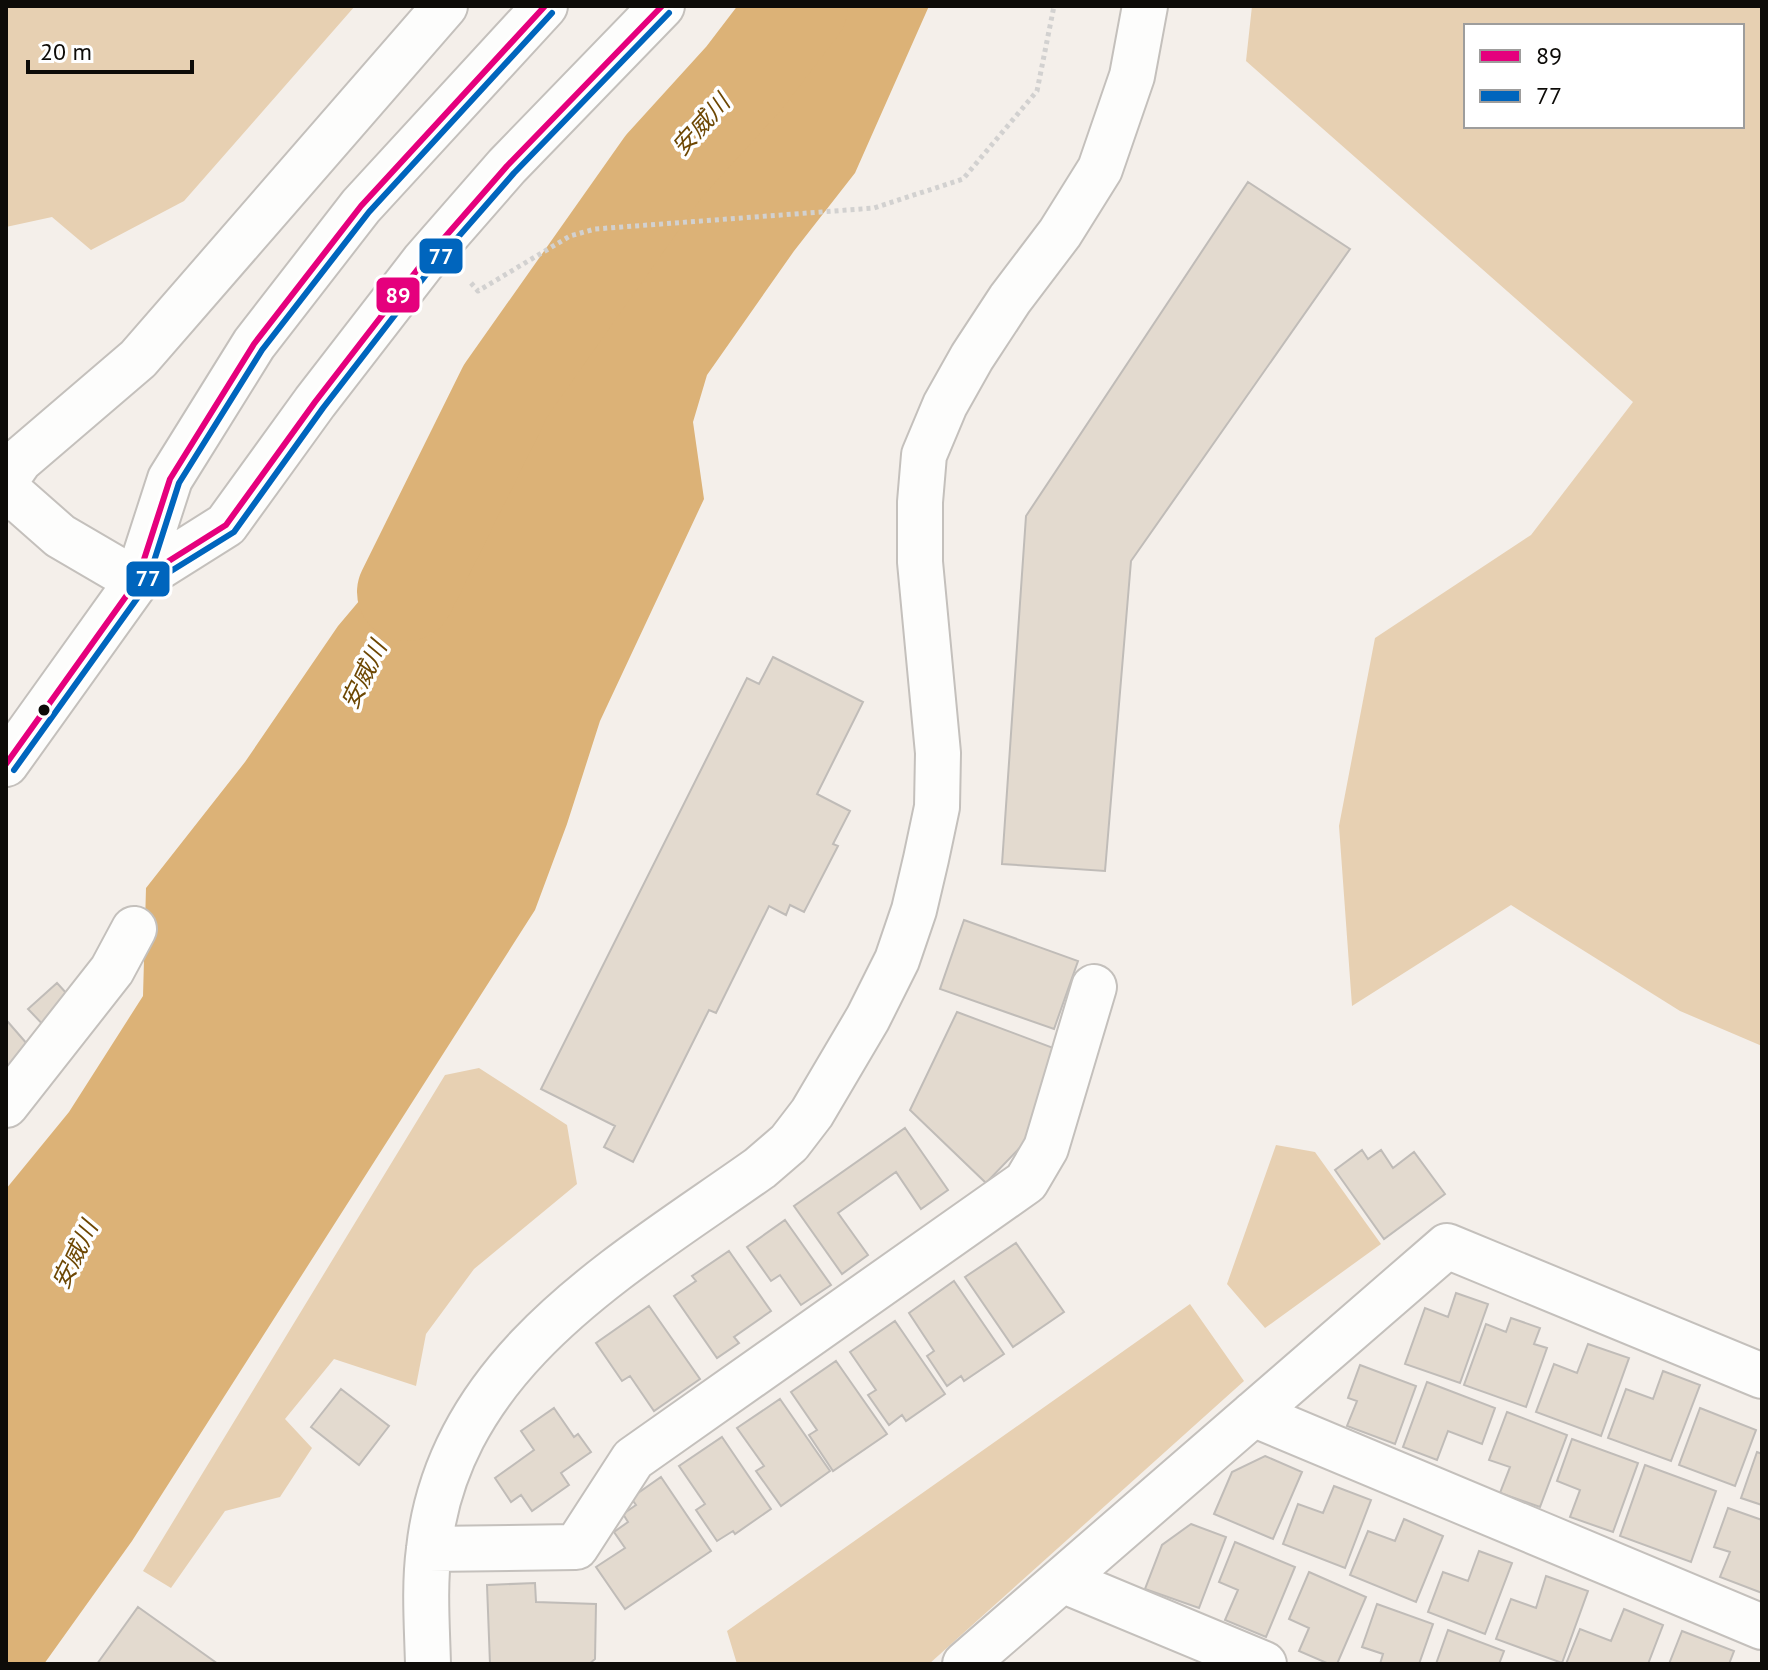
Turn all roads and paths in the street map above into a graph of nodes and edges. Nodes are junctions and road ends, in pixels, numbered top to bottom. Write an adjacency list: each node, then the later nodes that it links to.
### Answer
1 (445, 6): 7 (street)
2 (545, 6): 9 (street)
3 (662, 6): 9 (street)
4 (1054, 6): 6 (path)
5 (1145, 6): 16 (street)
6 (463, 274)
7 (6, 480)
8 (6, 498): 9 (street)
9 (137, 581): 10 (street)
10 (6, 764)
11 (134, 929): 13 (street)
12 (1094, 987): 16 (street)
13 (6, 1105)
14 (1762, 1376): 15 (street)
15 (1253, 1414): 17 (street); 18 (street)
16 (429, 1549): 19 (street)
17 (1062, 1580): 20 (street); 21 (street)
18 (1762, 1627)
19 (428, 1664)
20 (965, 1664)
21 (1264, 1664)

